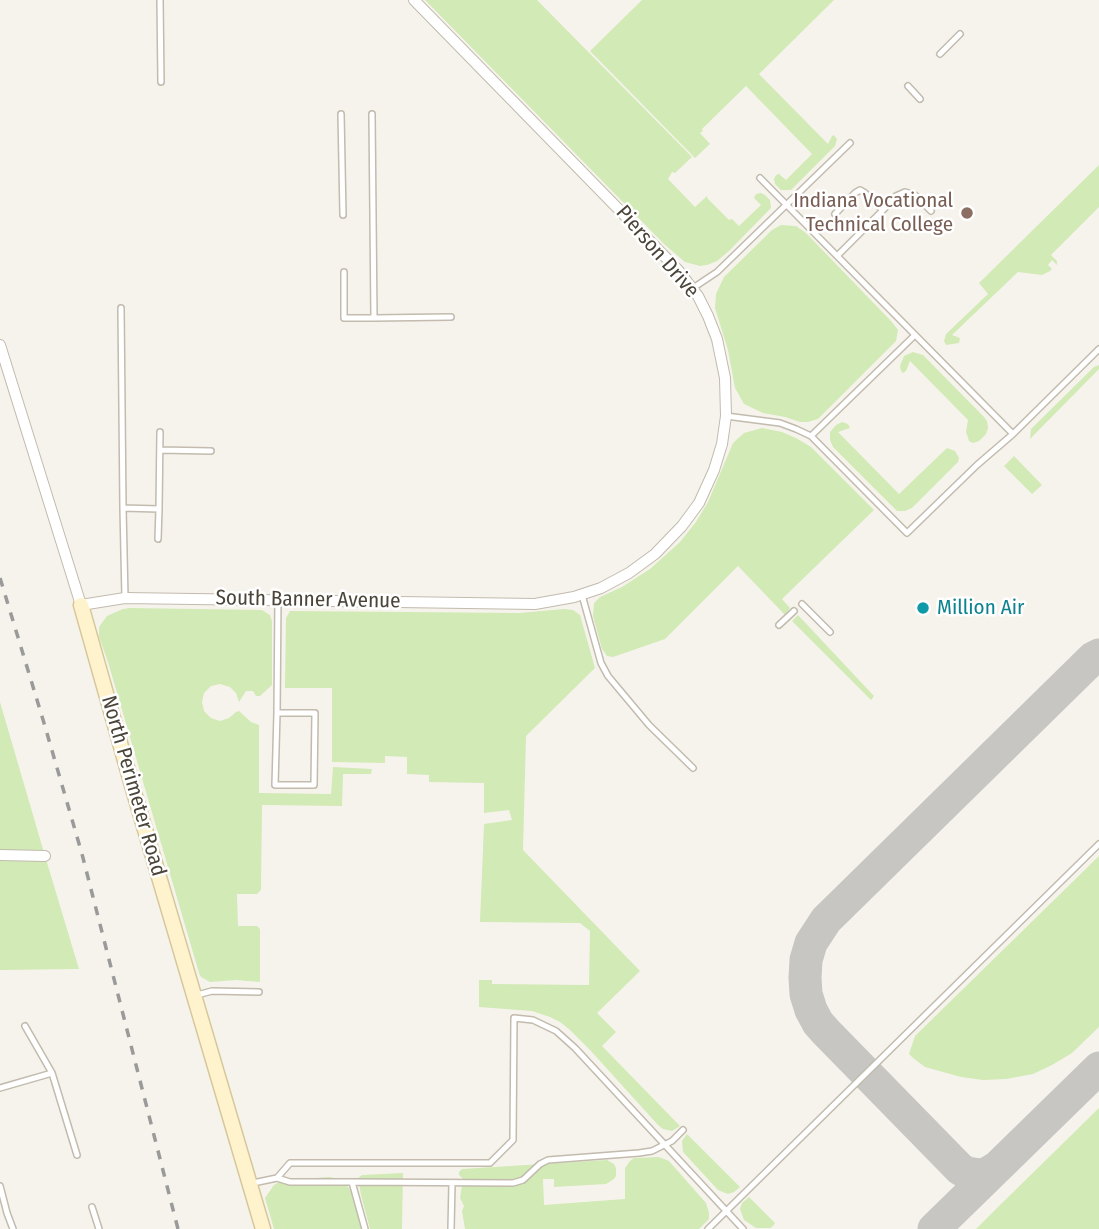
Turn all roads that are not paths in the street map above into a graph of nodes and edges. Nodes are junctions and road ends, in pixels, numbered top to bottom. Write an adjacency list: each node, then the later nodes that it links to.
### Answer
1 (160, 0): 5 (lane)
2 (414, 0): 19 (street, Pierson Drive)
3 (960, 34): 4 (lane)
4 (940, 54)
5 (161, 82)
6 (908, 86): 7 (lane)
7 (920, 99)
8 (341, 114): 16 (lane)
9 (372, 114): 22 (lane)
10 (850, 143): 12 (lane)
11 (760, 178): 12 (lane)
12 (786, 204): 17 (lane); 19 (lane)
13 (883, 210): 14 (lane); 15 (lane); 17 (lane)
14 (931, 211)
15 (835, 214)
16 (343, 215)
17 (837, 256): 23 (lane)
18 (344, 272): 22 (lane)
19 (693, 288): 26 (street, Pierson Drive)
20 (121, 308): 32 (lane)
21 (451, 317): 22 (lane)
22 (374, 318)
23 (915, 335): 28 (lane); 29 (lane)
24 (0, 345): 40 (street, North Perimeter Road)
25 (1099, 349): 28 (lane)
26 (726, 416): 29 (lane); 35 (street, Pierson Drive)
27 (160, 432): 30 (lane)
28 (1013, 434): 29 (lane)
29 (811, 436)
30 (160, 450): 31 (lane); 33 (lane)
31 (211, 451)
32 (123, 508): 33 (lane); 36 (lane)
33 (159, 509): 34 (lane)
34 (158, 538)
35 (582, 594): 38 (street, Pierson Drive); 45 (lane)
36 (125, 598): 37 (street, South Banner Avenue); 40 (street, South Banner Avenue)
37 (278, 599): 38 (street, South Banner Avenue); 44 (lane)
38 (535, 604)
39 (802, 604): 43 (lane)
40 (81, 605): 50 (street, North Perimeter Road)
41 (794, 611): 42 (lane)
42 (779, 625)
43 (830, 632)
44 (277, 713): 44 (lane)
45 (693, 768)
46 (1099, 844): 63 (lane)
47 (0, 855): 48 (street)
48 (45, 856)
49 (259, 992): 50 (lane)
50 (194, 995): 60 (street, North Perimeter Road)
51 (25, 1026): 52 (lane)
52 (52, 1073): 53 (lane); 56 (lane)
53 (0, 1088)
54 (683, 1130): 55 (lane)
55 (664, 1145): 57 (lane); 59 (lane); 63 (lane)
56 (78, 1155)
57 (277, 1178): 58 (lane); 60 (lane)
58 (352, 1182): 59 (lane); 67 (lane)
59 (452, 1183): 68 (lane)
60 (250, 1184): 66 (street, North Perimeter Road)
61 (0, 1186): 64 (lane)
62 (92, 1207): 65 (lane)
63 (726, 1210): 69 (lane); 70 (lane)
64 (13, 1229)
65 (99, 1229)
66 (262, 1229)
67 (365, 1229)
68 (451, 1229)
69 (708, 1229)
70 (743, 1229)

